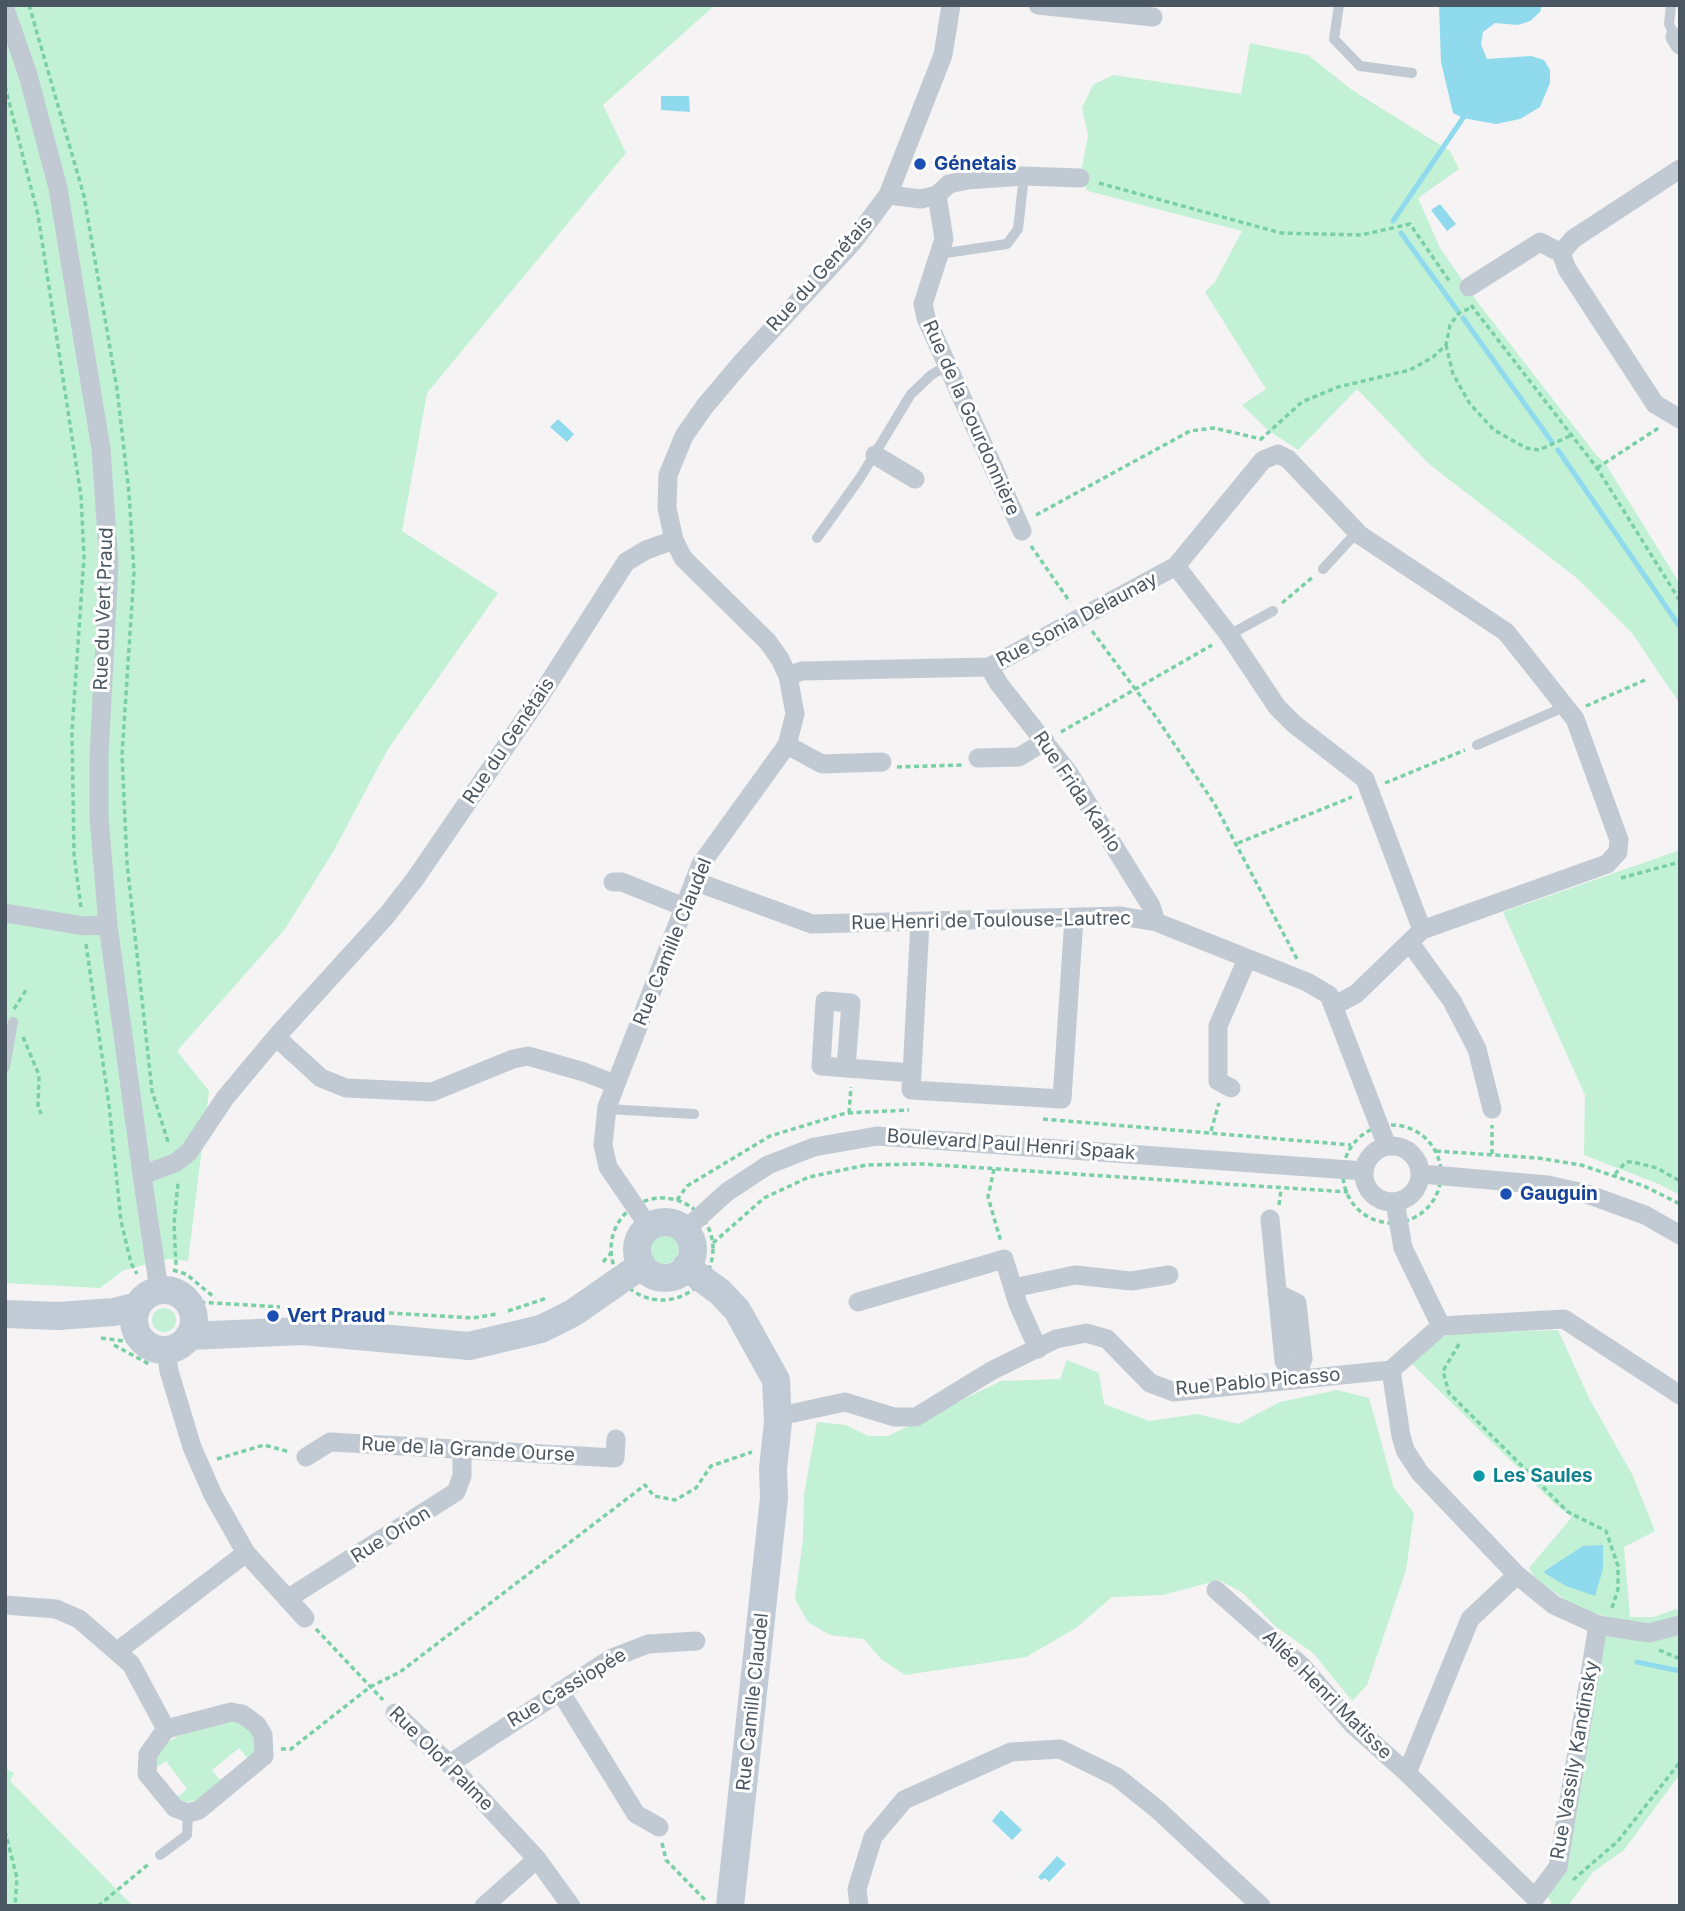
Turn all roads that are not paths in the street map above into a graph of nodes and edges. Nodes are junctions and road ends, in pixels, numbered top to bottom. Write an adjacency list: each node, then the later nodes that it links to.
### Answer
1 (951, 5): 12 (street, Rue du Genétais)
2 (1038, 5): 6 (street)
3 (1671, 5): 7 (lane)
4 (1335, 6): 8 (lane)
5 (5, 9): 44 (street, Rue du Vert Praud)
6 (1153, 17)
7 (1677, 41)
8 (1412, 73)
9 (1680, 169): 14 (street)
10 (1024, 176): 11 (street); 13 (street); 15 (lane)
11 (1080, 178)
12 (888, 195): 13 (street); 24 (street, Rue du Genétais)
13 (937, 195): 15 (street)
14 (1561, 253): 16 (street); 18 (street)
15 (939, 254): 17 (street, Rue de la Gourdonnière)
16 (1465, 291)
17 (945, 367): 19 (lane); 21 (street, Rue de la Gourdonnière)
18 (1678, 418)
19 (875, 456): 20 (street); 23 (lane)
20 (915, 479)
21 (1020, 528)
22 (1357, 533): 25 (street, Rue Sonia Delaunay); 26 (lane); 31 (street)
23 (817, 538)
24 (674, 540): 30 (street, Rue Camille Claudel); 49 (street, Rue du Genétais)
25 (1177, 566): 28 (street); 29 (street, Rue Sonia Delaunay)
26 (1323, 569)
27 (1273, 611): 28 (lane)
28 (1229, 635): 45 (street)
29 (989, 667): 30 (street, Rue Sonia Delaunay); 32 (street, Rue Frida Kahlo)
30 (788, 676): 33 (street, Rue Camille Claudel)
31 (1567, 708): 34 (lane); 45 (street)
32 (1045, 741): 35 (street); 43 (street, Rue Frida Kahlo)
33 (787, 745): 36 (street); 37 (street, Rue Camille Claudel)
34 (1477, 745)
35 (978, 758)
36 (881, 762)
37 (694, 881): 39 (street, Rue Camille Claudel); 42 (street, Rue Henri de Toulouse-Lautrec)
38 (613, 882): 39 (street)
39 (684, 907): 53 (street, Rue Camille Claudel)
40 (5, 913): 44 (street)
41 (1074, 918): 42 (street, Rue Henri de Toulouse-Lautrec); 43 (street, Rue Henri de Toulouse-Lautrec); 52 (street)
42 (920, 922): 52 (street)
43 (1156, 922): 46 (street, Rue Henri de Toulouse-Lautrec)
44 (108, 925): 60 (street, Rue du Vert Praud)
45 (1416, 936): 47 (street); 56 (street)
46 (1247, 959): 47 (street, Rue Henri de Toulouse-Lautrec); 54 (street)
47 (1335, 1005): 58 (street, Rue Henri de Toulouse-Lautrec)
48 (13, 1022): 50 (lane)
49 (276, 1037): 53 (street); 60 (street, Rue du Genétais)
50 (5, 1067)
51 (849, 1068): 52 (street)
52 (912, 1073)
53 (615, 1084): 55 (street, Rue Camille Claudel)
54 (1228, 1086)
55 (607, 1109): 57 (lane); 63 (street, Rue Camille Claudel)
56 (1492, 1109)
57 (694, 1114)
58 (1387, 1146): 59 (street); 61 (street)
59 (1431, 1174): 62 (street); 65 (street)
60 (142, 1175): 73 (street)
61 (1348, 1175): 62 (street); 66 (street, Boulevard Paul Henri Spaak)
62 (1395, 1202): 75 (street)
63 (641, 1217): 66 (street); 67 (street)
64 (1270, 1219): 79 (street)
65 (1680, 1235)
66 (699, 1248): 67 (street); 80 (street, Rue Camille Claudel)
67 (632, 1273): 73 (street)
68 (1169, 1275): 69 (street)
69 (1013, 1288): 70 (street); 77 (street)
70 (858, 1302)
71 (137, 1306): 73 (street); 74 (street); 76 (street)
72 (5, 1314): 74 (street)
73 (179, 1315): 76 (street); 87 (street)
74 (58, 1317): 76 (street)
75 (1441, 1326): 78 (street); 81 (street)
76 (126, 1341)
77 (1038, 1349): 79 (street, Rue Pablo Picasso); 82 (street, Rue Pablo Picasso)
78 (1391, 1370): 79 (street, Rue Pablo Picasso); 88 (street)
79 (1296, 1378)
80 (776, 1380): 82 (street, Rue Camille Claudel); 86 (street, Rue Camille Claudel)
81 (1680, 1395)
82 (794, 1413): 86 (street, Rue Camille Claudel)
83 (616, 1439): 84 (street, Rue de la Grande Ourse)
84 (463, 1449): 85 (street, Rue de la Grande Ourse); 90 (street, Rue Orion)
85 (306, 1457)
86 (774, 1498): 106 (street, Rue Camille Claudel)
87 (246, 1553): 90 (street); 96 (street)
88 (1517, 1575): 94 (street); 101 (street)
89 (1216, 1590): 101 (street, Allée Henri Matisse)
90 (287, 1599): 92 (street)
91 (5, 1605): 96 (street)
92 (305, 1618)
93 (1680, 1625): 94 (street)
94 (1603, 1626): 101 (street, Rue Vassily Kandinsky)
95 (696, 1641): 97 (street, Rue Cassiopée)
96 (119, 1650): 99 (street)
97 (560, 1691): 100 (street, Rue Cassiopée); 103 (street)
98 (396, 1713): 100 (street, Rue Olof Palme)
99 (166, 1728): 102 (street); 102 (street)
100 (449, 1764): 105 (street, Rue Olof Palme)
101 (1407, 1773)
102 (188, 1813): 104 (lane)
103 (659, 1827)
104 (160, 1855)
105 (537, 1858): 107 (street); 108 (street, Rue Olof Palme)
106 (714, 1901)
107 (484, 1906)
108 (571, 1906)
109 (859, 1906): 110 (street)
110 (1261, 1906)

